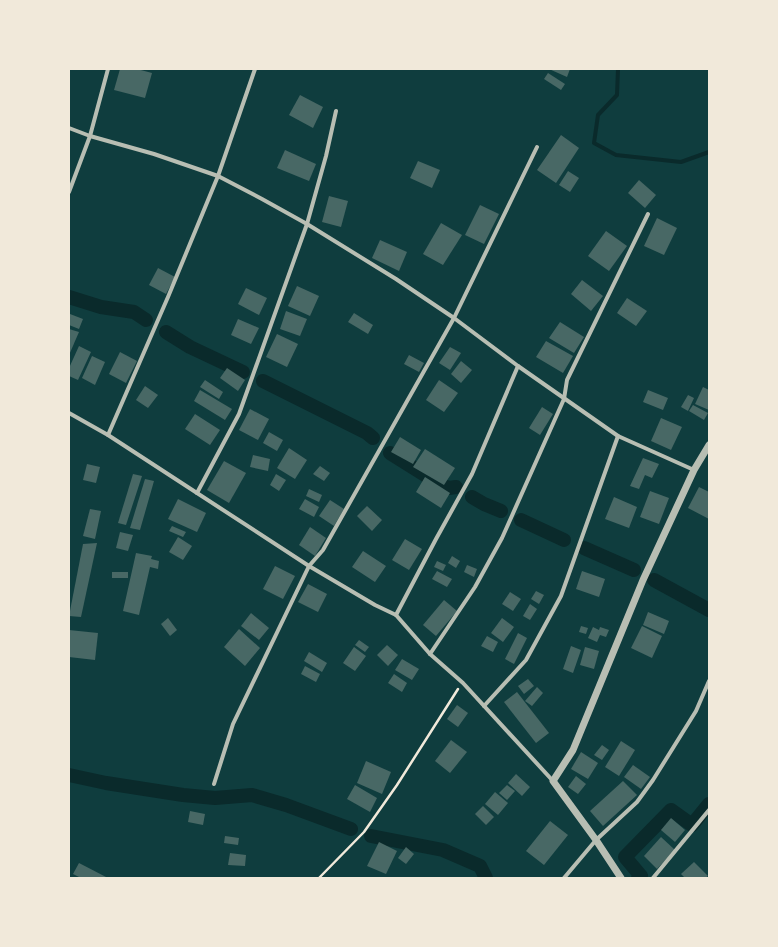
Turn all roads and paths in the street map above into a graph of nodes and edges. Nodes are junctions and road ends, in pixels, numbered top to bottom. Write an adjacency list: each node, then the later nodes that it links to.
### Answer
1 (108, 69): 5 (street)
2 (255, 69): 7 (street)
3 (336, 111): 10 (street)
4 (69, 128): 5 (street)
5 (90, 136): 7 (street); 8 (street)
6 (537, 147): 11 (street)
7 (218, 176): 10 (street); 15 (street)
8 (69, 192)
9 (648, 214): 13 (street)
10 (307, 224): 11 (street); 19 (street)
11 (454, 318): 12 (street); 20 (street)
12 (518, 366): 13 (street); 21 (street)
13 (564, 399): 16 (street); 22 (street)
14 (69, 413): 15 (street)
15 (108, 435): 19 (street)
16 (618, 436): 18 (street); 25 (street)
17 (709, 445): 18 (street)
18 (694, 470): 26 (street)
19 (197, 493): 20 (street)
20 (309, 566): 21 (street); 27 (street)
21 (396, 615): 22 (street)
22 (430, 654): 24 (street)
23 (709, 681): 29 (street)
24 (463, 682): 25 (street); 30 (path)
25 (484, 706): 26 (street)
26 (553, 781): 29 (street)
27 (214, 784)
28 (709, 810): 33 (street)
29 (596, 840): 31 (street); 32 (street)
30 (319, 878)
31 (564, 878)
32 (621, 878)
33 (653, 878)

